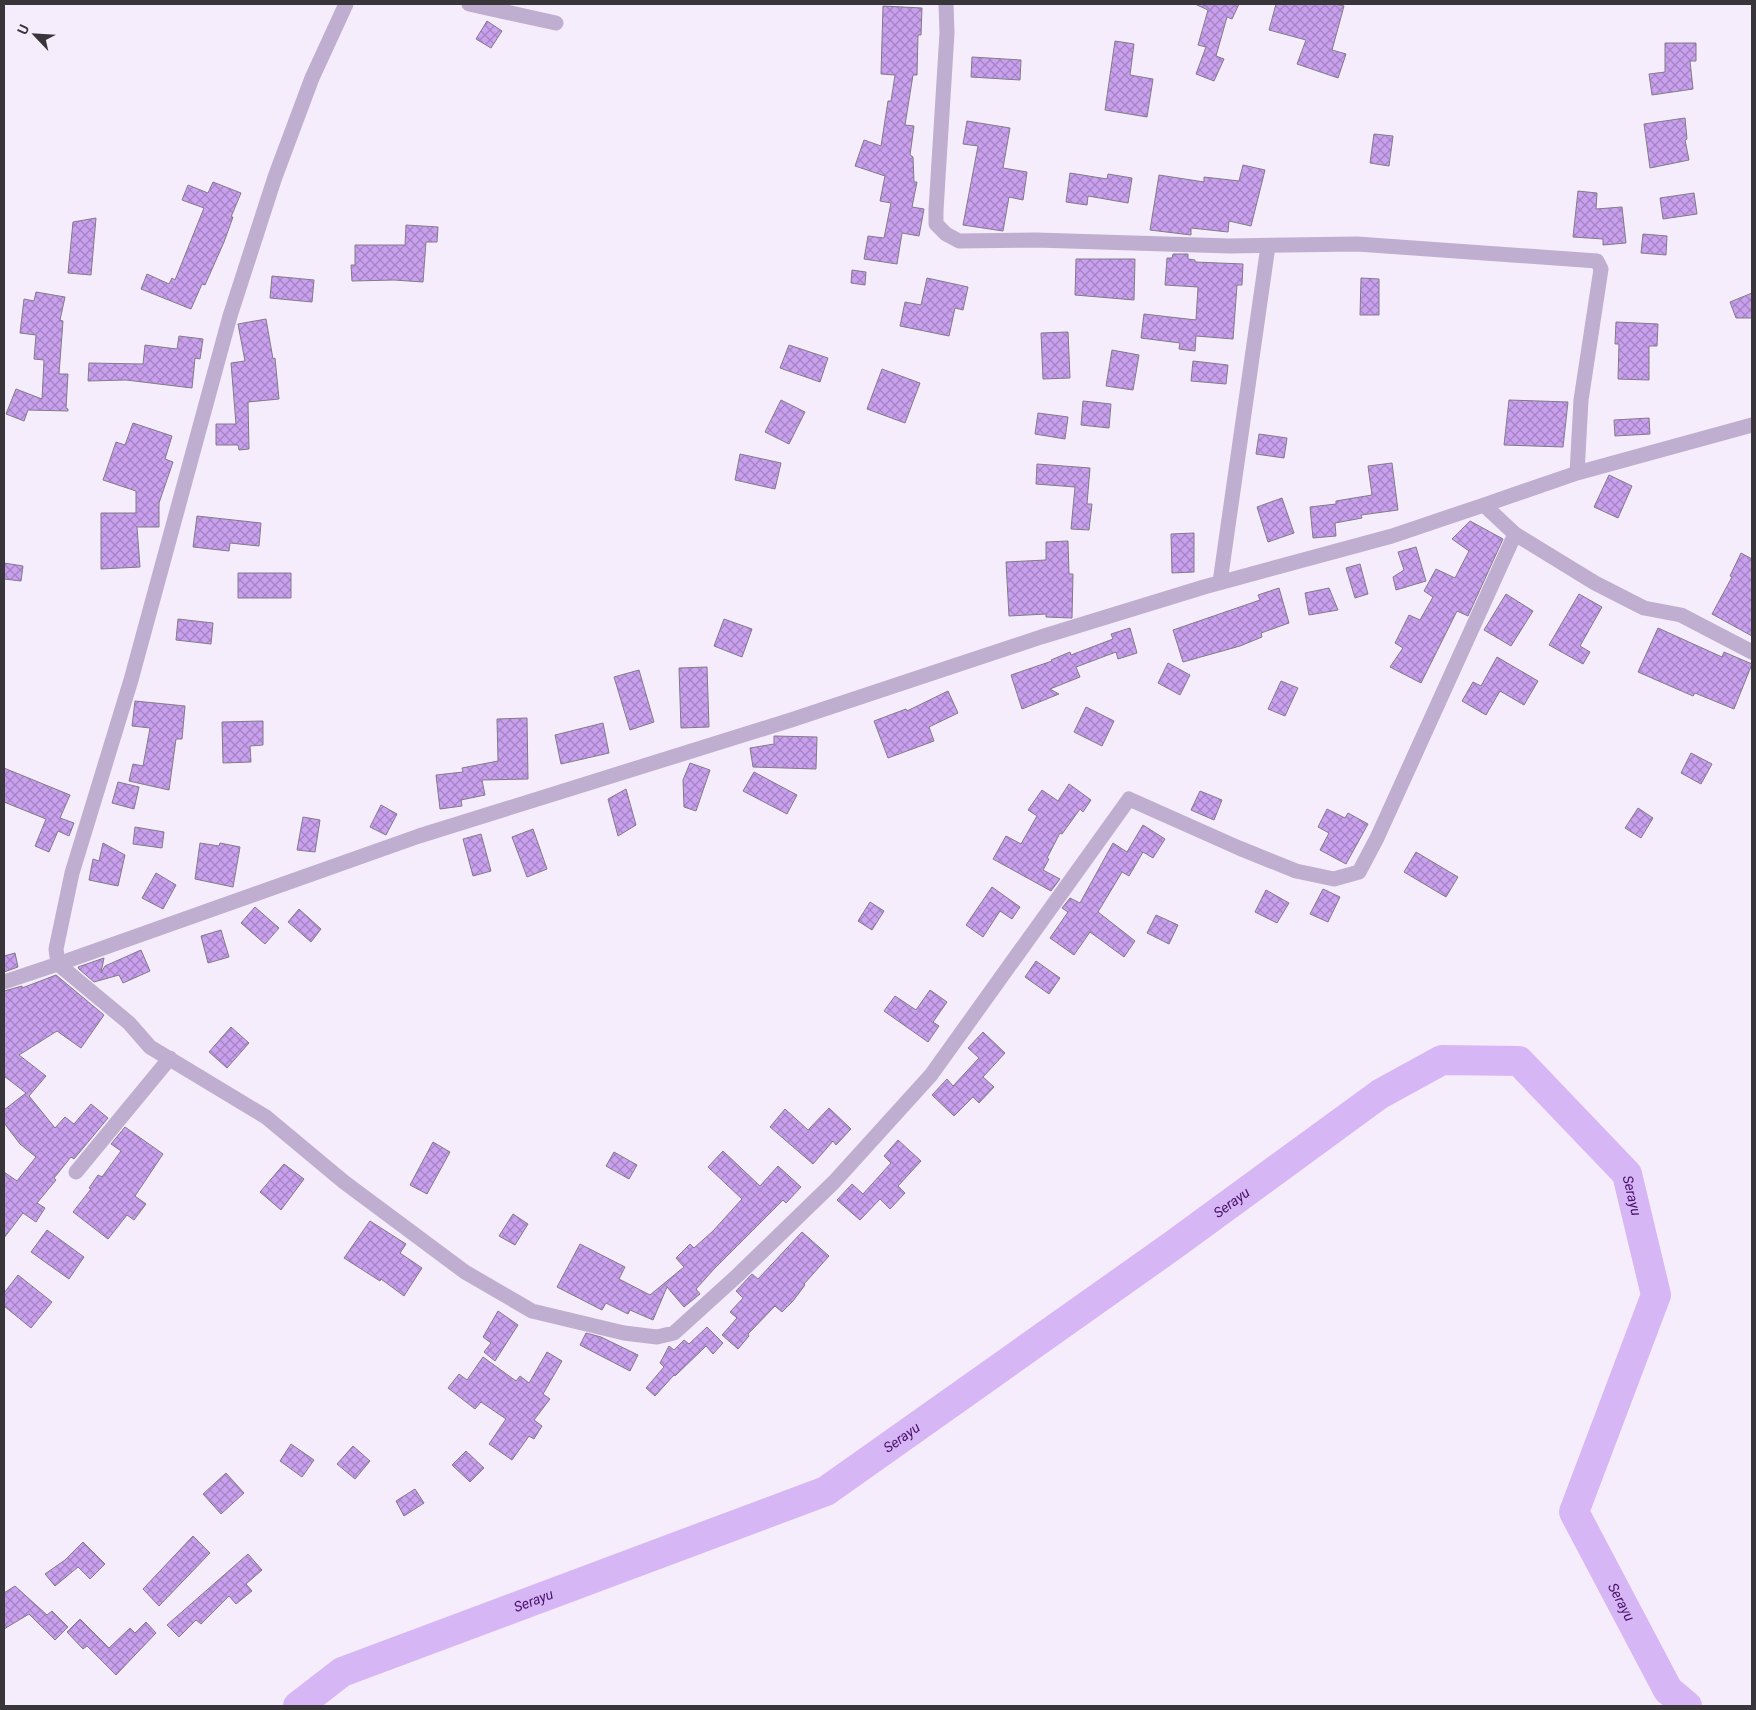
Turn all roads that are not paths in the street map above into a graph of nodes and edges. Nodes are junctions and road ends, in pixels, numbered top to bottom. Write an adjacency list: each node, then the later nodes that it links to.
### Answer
1 (346, 4): 12 (street)
2 (469, 4): 4 (street)
3 (946, 4): 5 (street)
4 (556, 23)
5 (1268, 246): 7 (street); 10 (street)
6 (1752, 425): 7 (street)
7 (1576, 473): 8 (street)
8 (1484, 506): 9 (street); 10 (street)
9 (1515, 534): 11 (street); 14 (street)
10 (1220, 582): 12 (street)
11 (1752, 652)
12 (58, 964): 13 (street); 14 (street)
13 (4, 982)
14 (170, 1058): 15 (street)
15 (76, 1172)

